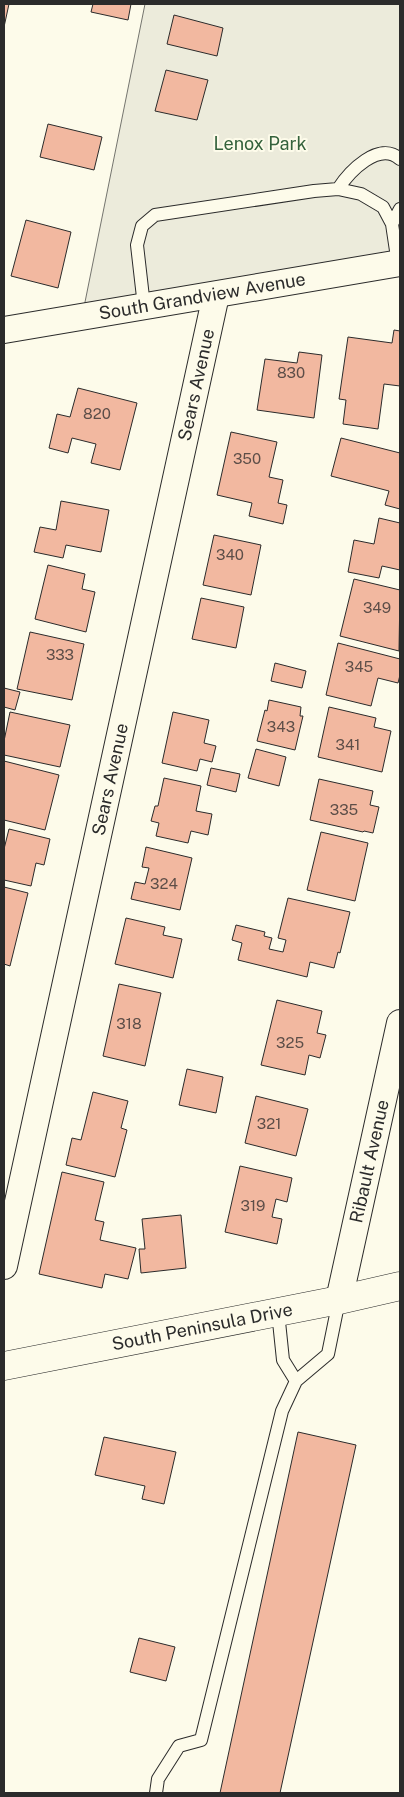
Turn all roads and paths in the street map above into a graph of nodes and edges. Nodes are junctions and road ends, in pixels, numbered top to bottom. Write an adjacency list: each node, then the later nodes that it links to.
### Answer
1 (400, 159): 2 (lane)
2 (338, 189): 4 (lane); 7 (lane)
3 (400, 208): 4 (lane)
4 (392, 224): 5 (lane)
5 (399, 264): 6 (street, South Grandview Avenue)
6 (216, 294): 7 (street, South Grandview Avenue); 10 (street, Sears Avenue)
7 (144, 306): 8 (street, South Grandview Avenue)
8 (4, 330)
9 (400, 1023): 12 (street, Ribault Avenue)
10 (4, 1266)
11 (400, 1286): 12 (main road, South Peninsula Drive)
12 (339, 1300): 13 (main road, South Peninsula Drive); 15 (lane)
13 (278, 1312): 14 (main road, South Peninsula Drive); 15 (lane)
14 (4, 1366)
15 (296, 1380): 16 (lane)
16 (156, 1793)

